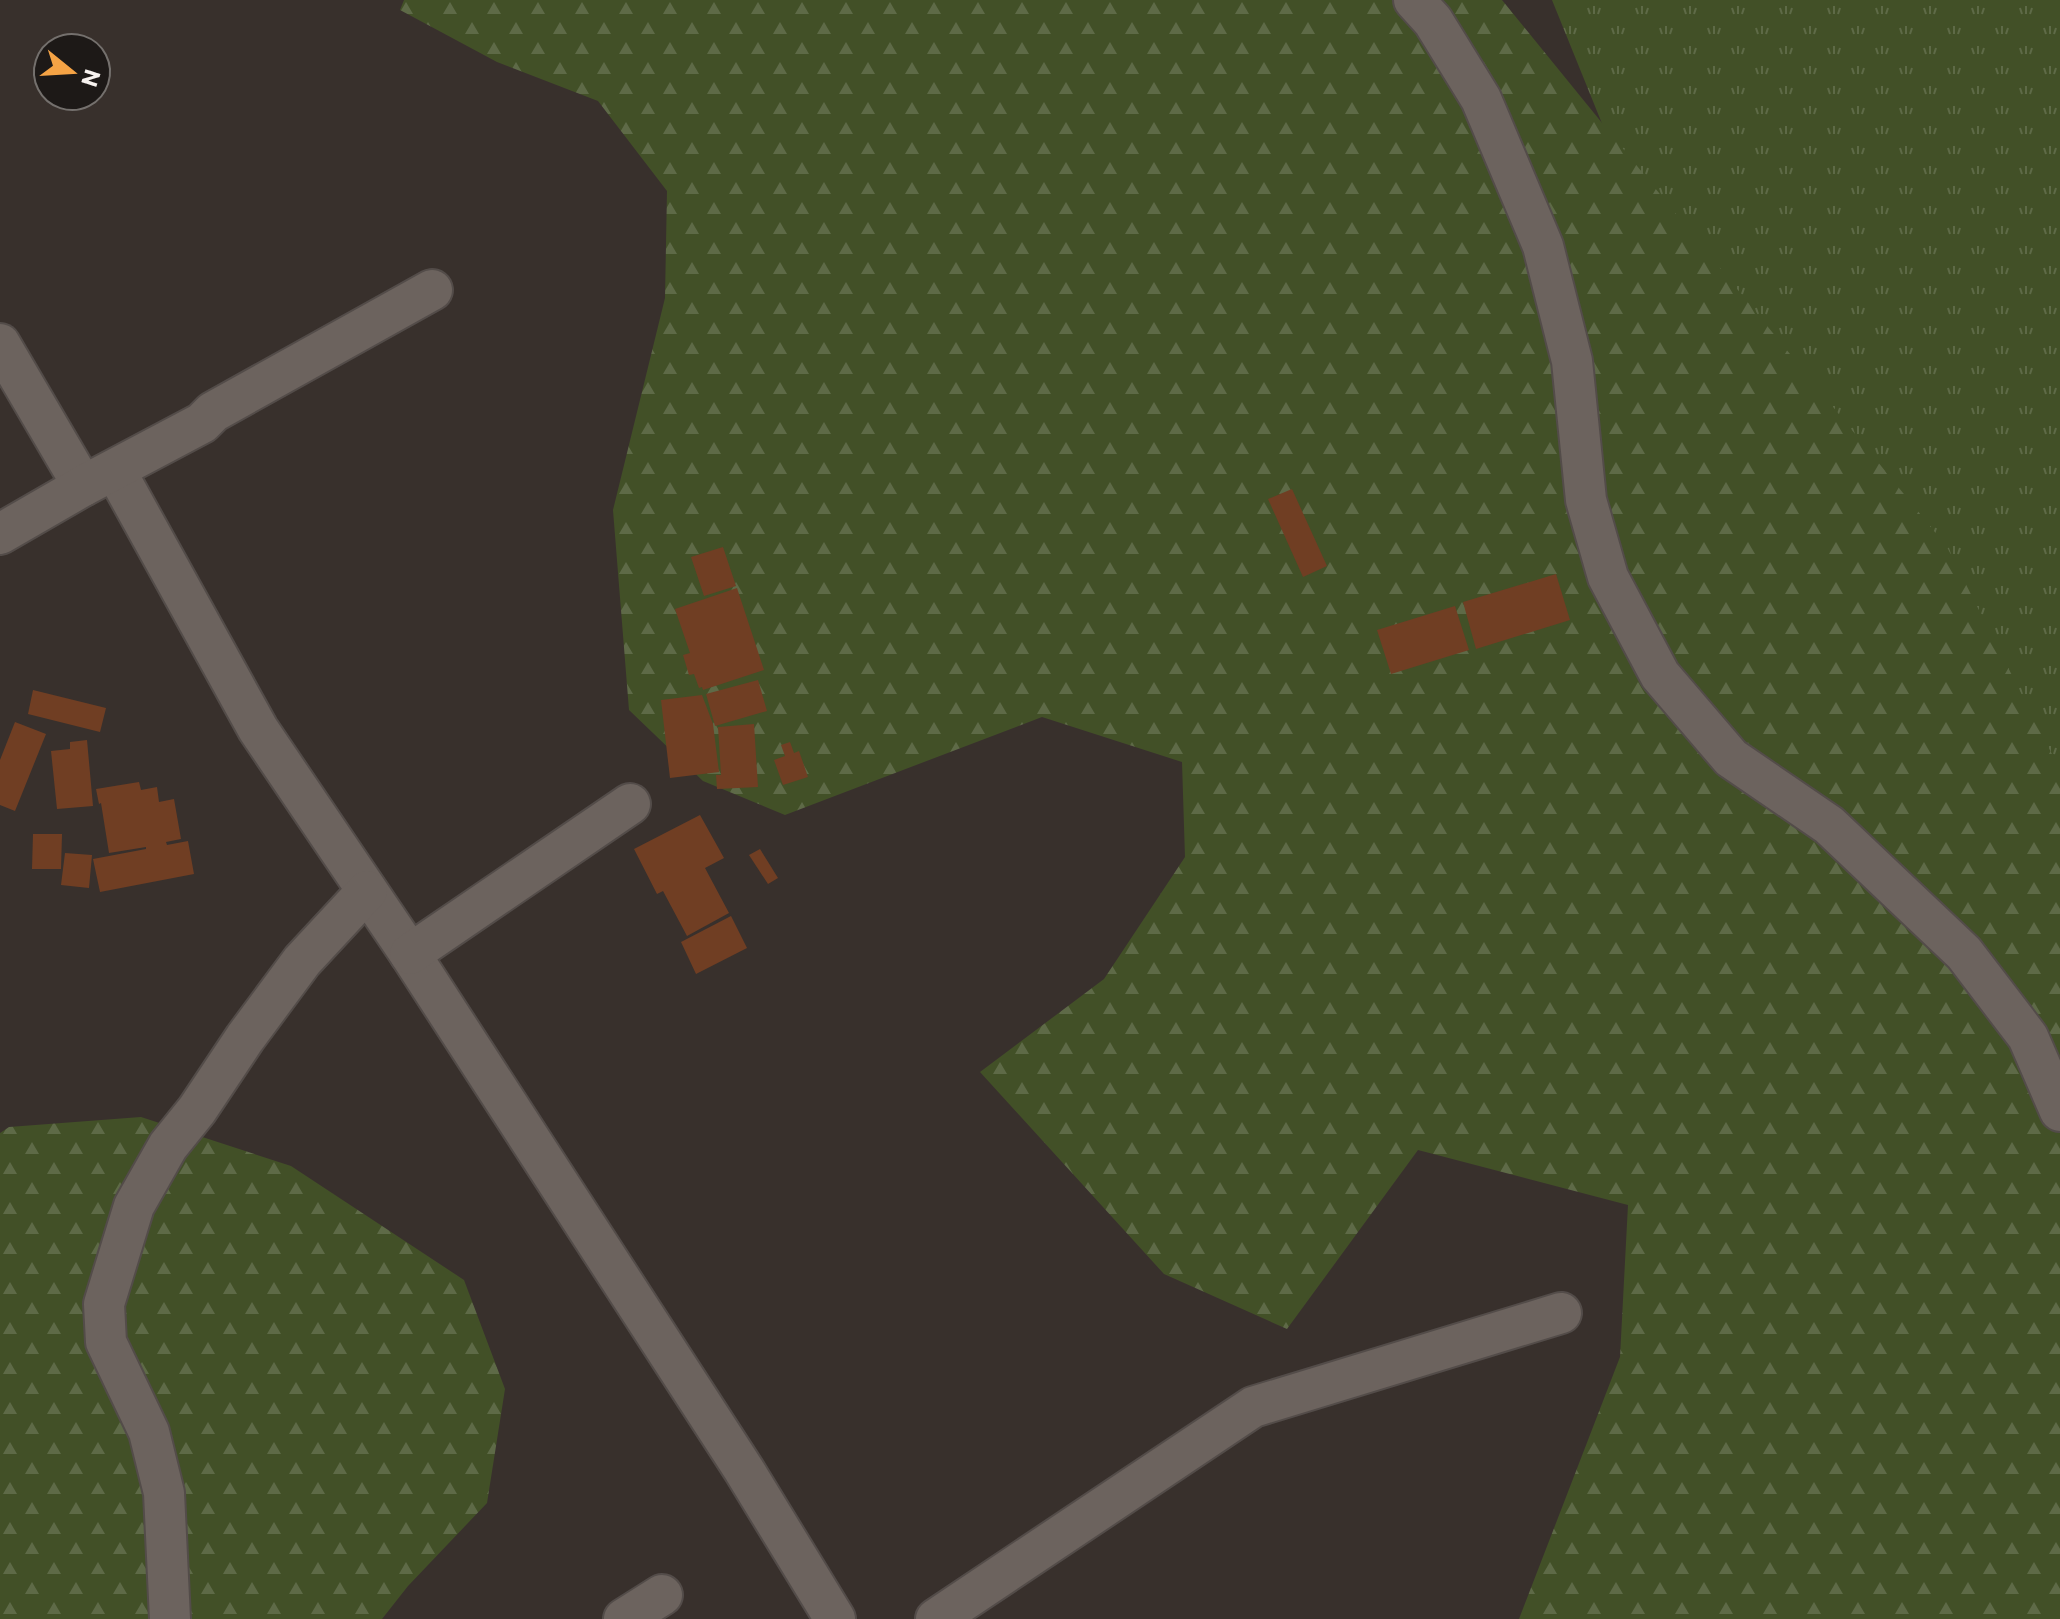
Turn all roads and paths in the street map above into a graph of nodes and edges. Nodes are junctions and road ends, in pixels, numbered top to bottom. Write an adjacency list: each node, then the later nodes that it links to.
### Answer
1 (1414, 0): 9 (street)
2 (432, 290): 4 (street)
3 (0, 344): 4 (street)
4 (99, 478): 5 (street); 7 (street)
5 (0, 534)
6 (630, 804): 8 (street)
7 (367, 891): 8 (street); 12 (street)
8 (410, 954): 14 (street)
9 (2060, 1111)
10 (1561, 1313): 15 (street)
11 (662, 1595): 13 (street)
12 (170, 1619)
13 (624, 1619)
14 (835, 1619)
15 (936, 1619)

